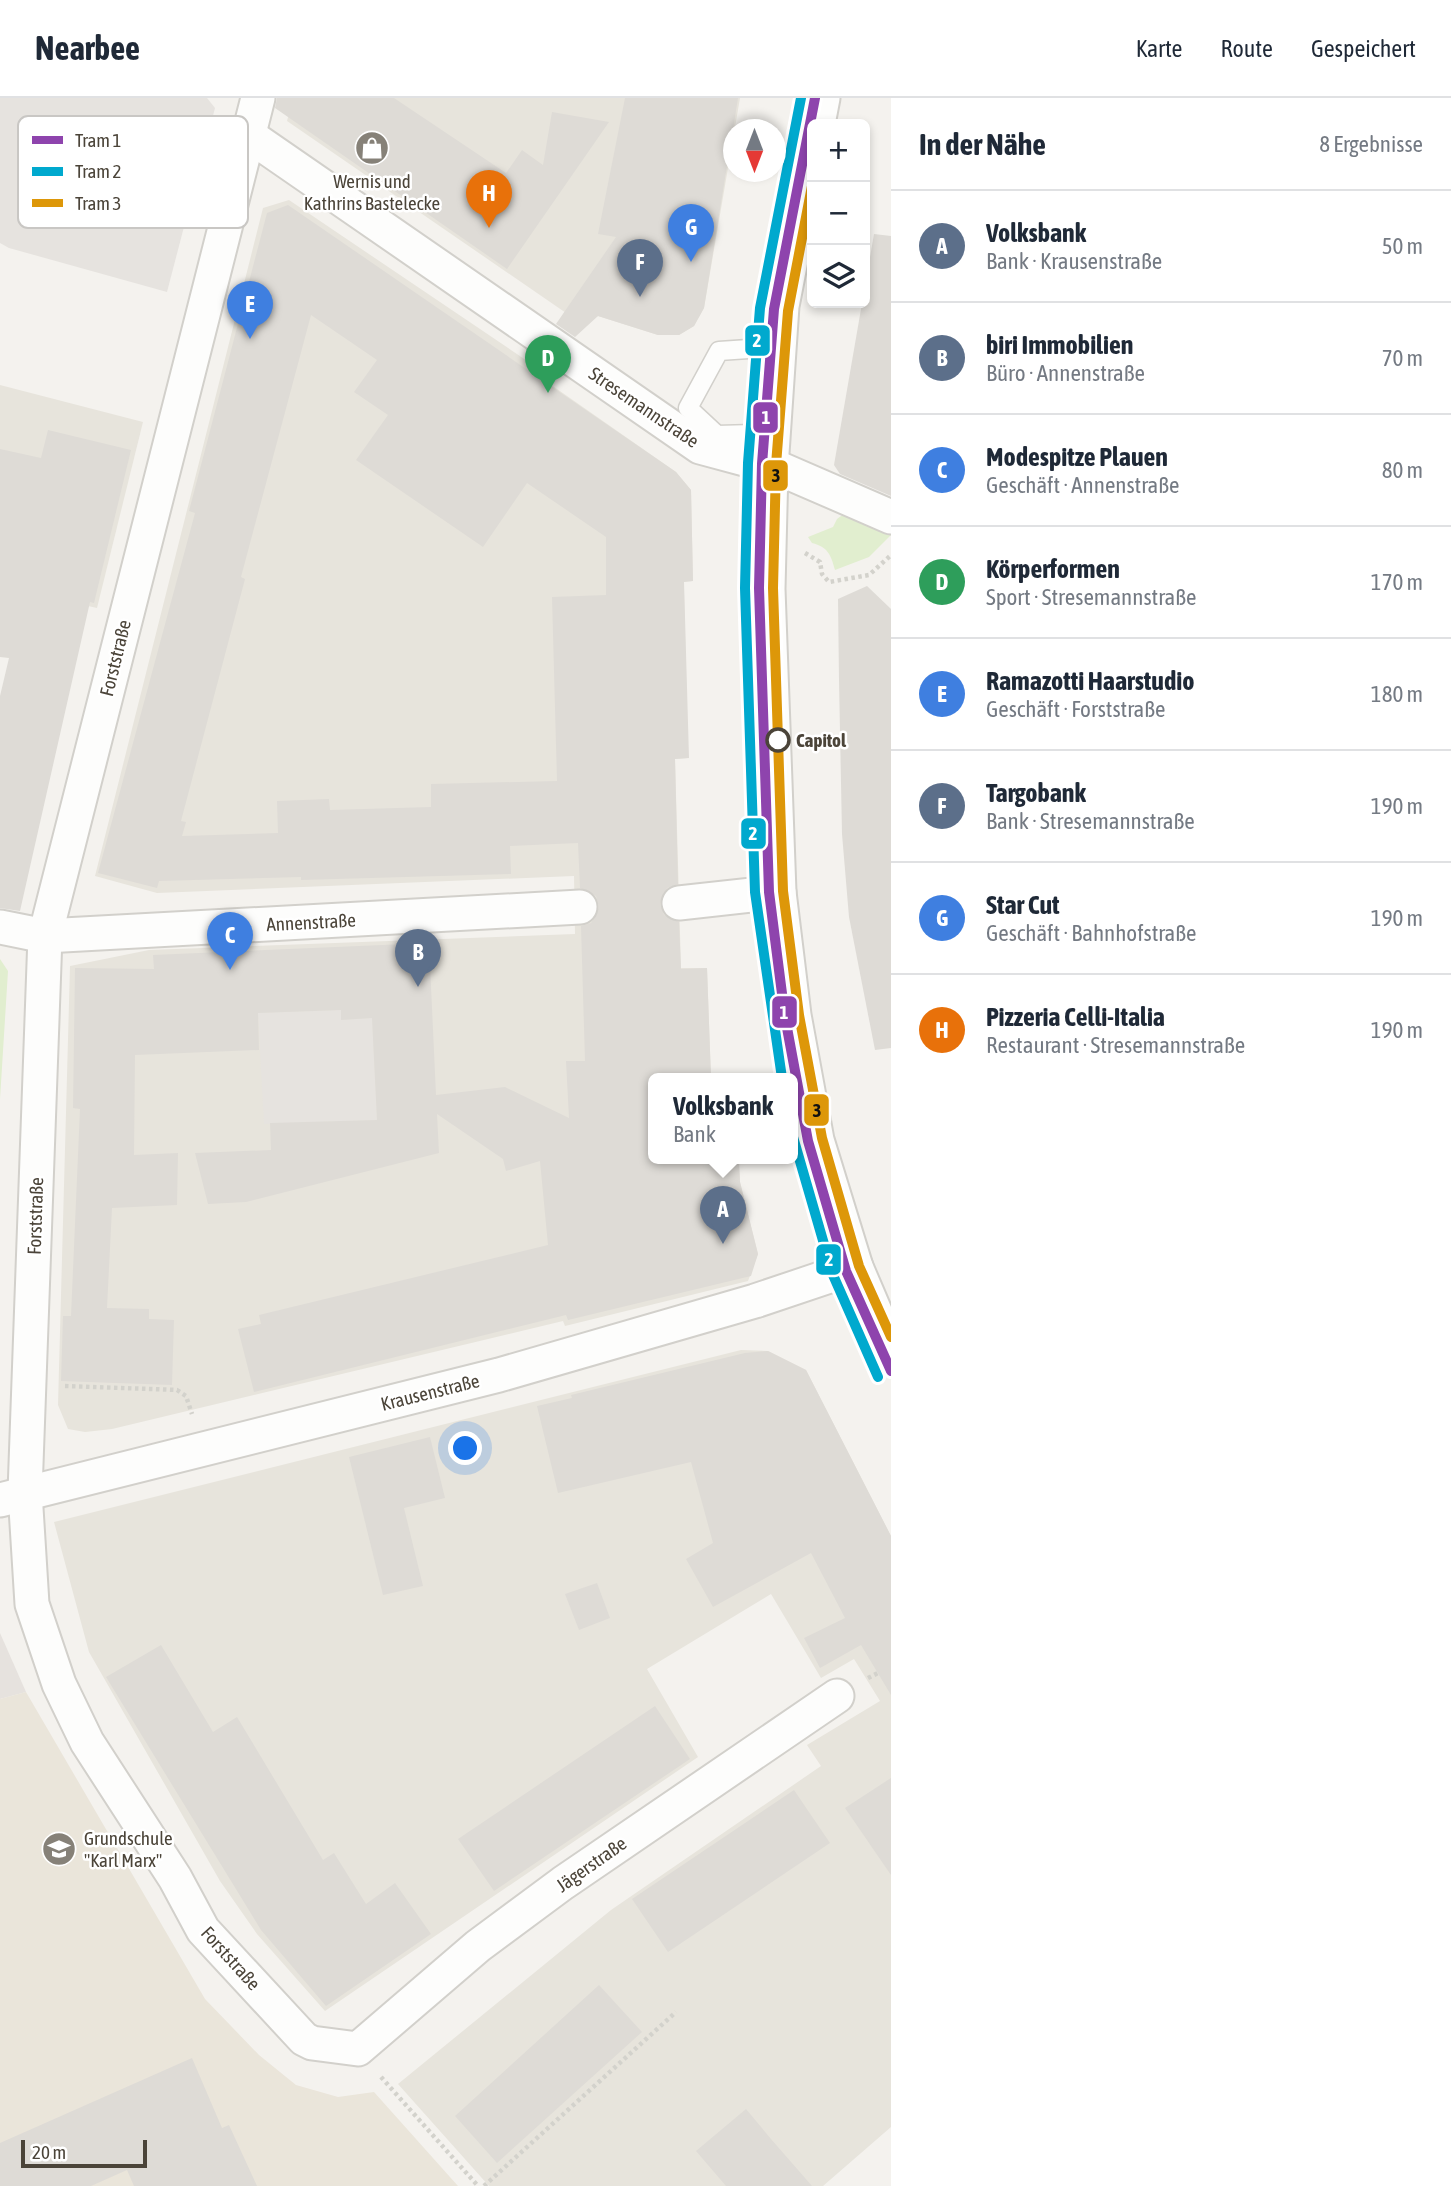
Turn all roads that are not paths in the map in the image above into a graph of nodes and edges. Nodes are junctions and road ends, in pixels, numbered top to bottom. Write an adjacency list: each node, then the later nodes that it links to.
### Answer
1 (258, 98): 4 (street, Forststraße)
2 (823, 98): 3 (street)
3 (819, 119)
4 (248, 131)
5 (248, 135): 10 (street, Stresemannstraße)
6 (807, 178): 8 (street)
7 (223, 228): 16 (street, Forststraße)
8 (777, 347): 9 (street); 9 (lane)
9 (775, 401): 10 (street)
10 (771, 468): 11 (street, Stresemannstraße); 12 (street)
11 (891, 517)
12 (779, 892): 13 (street); 17 (street)
13 (679, 903)
14 (580, 907): 16 (street, Annenstraße)
15 (0, 927): 16 (street, Annenstraße)
16 (45, 936): 19 (street, Forststraße)
17 (856, 1267): 18 (street); 19 (street, Krausenstraße)
18 (891, 1349)
19 (13, 1496): 21 (street, Forststraße)
20 (836, 1696): 21 (street, Jägerstraße)
21 (358, 2049)

